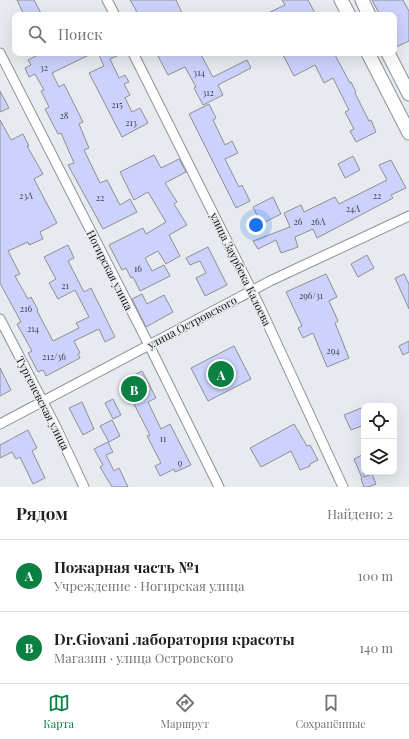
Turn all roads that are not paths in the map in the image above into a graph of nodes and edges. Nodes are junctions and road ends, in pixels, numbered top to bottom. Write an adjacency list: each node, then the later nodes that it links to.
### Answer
1 (107, 0): 4 (street)
2 (341, 0): 5 (main road)
3 (362, 0): 6 (main road)
4 (113, 12)
5 (347, 12)
6 (368, 12)
7 (0, 53): 16 (street, Ногирская улица)
8 (135, 56): 14 (street, улица Заурбека Калоева)
9 (370, 56): 12 (main road)
10 (390, 56): 11 (main road)
11 (409, 94)
12 (409, 133)
13 (409, 216): 14 (street, улица Островского)
14 (252, 290): 16 (street, улица Островского); 21 (street, улица Заурбека Калоева)
15 (0, 319): 17 (street, Тургеневская улица)
16 (149, 345): 17 (street, улица Островского); 20 (street, Ногирская улица)
17 (43, 402): 18 (street, улица Островского); 19 (street, Тургеневская улица)
18 (0, 424)
19 (84, 487)
20 (219, 487)
21 (343, 487)

